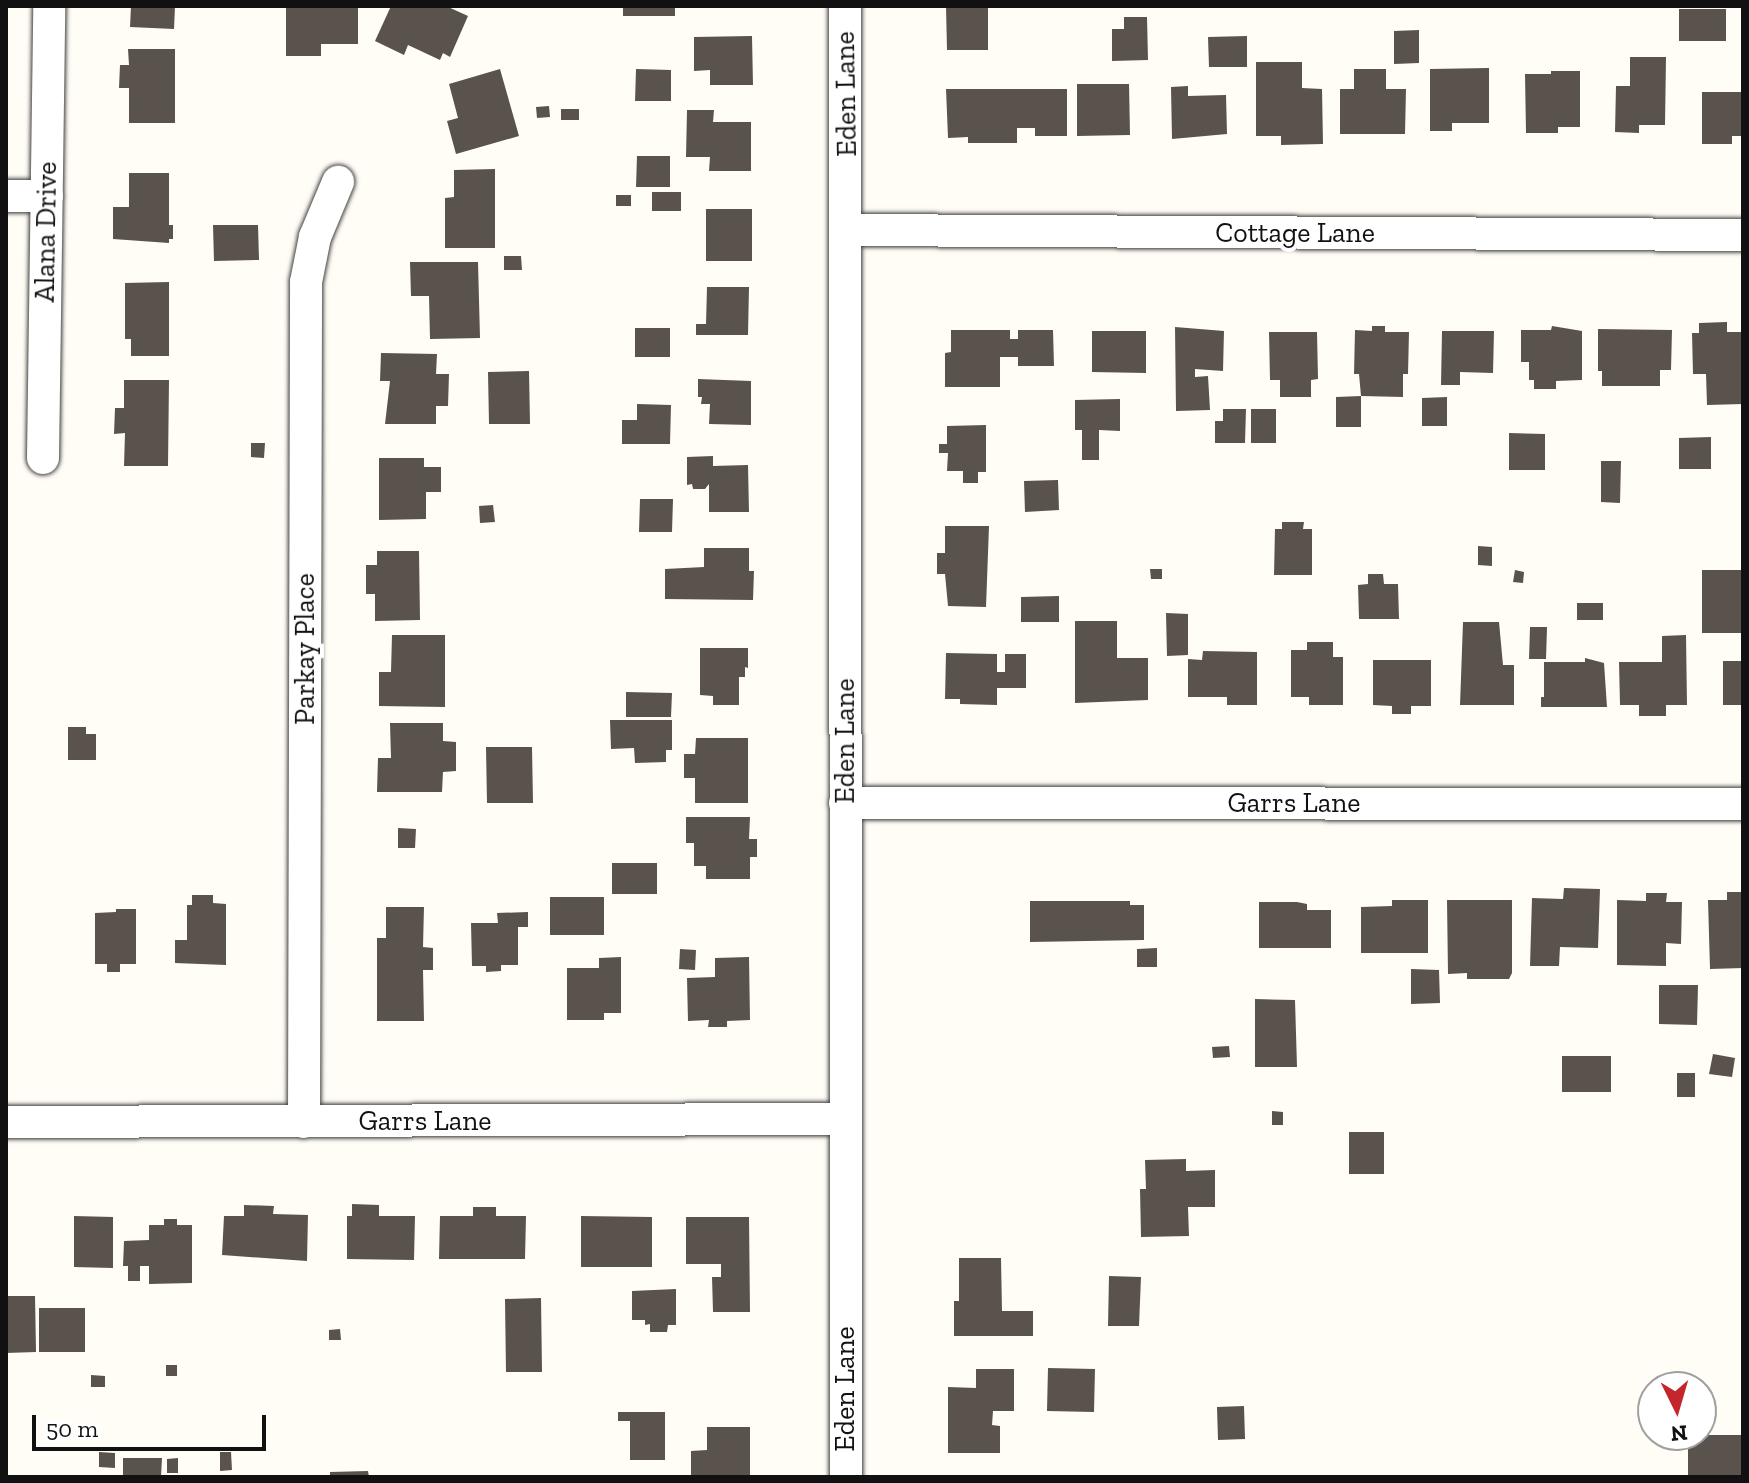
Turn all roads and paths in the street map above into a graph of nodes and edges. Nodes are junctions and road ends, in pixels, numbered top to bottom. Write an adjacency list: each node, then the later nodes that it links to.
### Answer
1 (49, 6): 5 (street, Alana Drive)
2 (845, 6): 6 (street, Eden Lane)
3 (338, 182): 13 (street, Parkay Place)
4 (6, 196): 5 (street)
5 (47, 196): 8 (street, Alana Drive)
6 (847, 230): 7 (street, Cottage Lane); 9 (street, Eden Lane)
7 (1743, 235)
8 (43, 458)
9 (845, 803): 10 (street, Garrs Lane); 11 (street, Eden Lane)
10 (1743, 804)
11 (844, 1119): 13 (street, Garrs Lane); 14 (street, Eden Lane)
12 (6, 1122): 13 (street, Garrs Lane)
13 (304, 1122)
14 (846, 1477)

